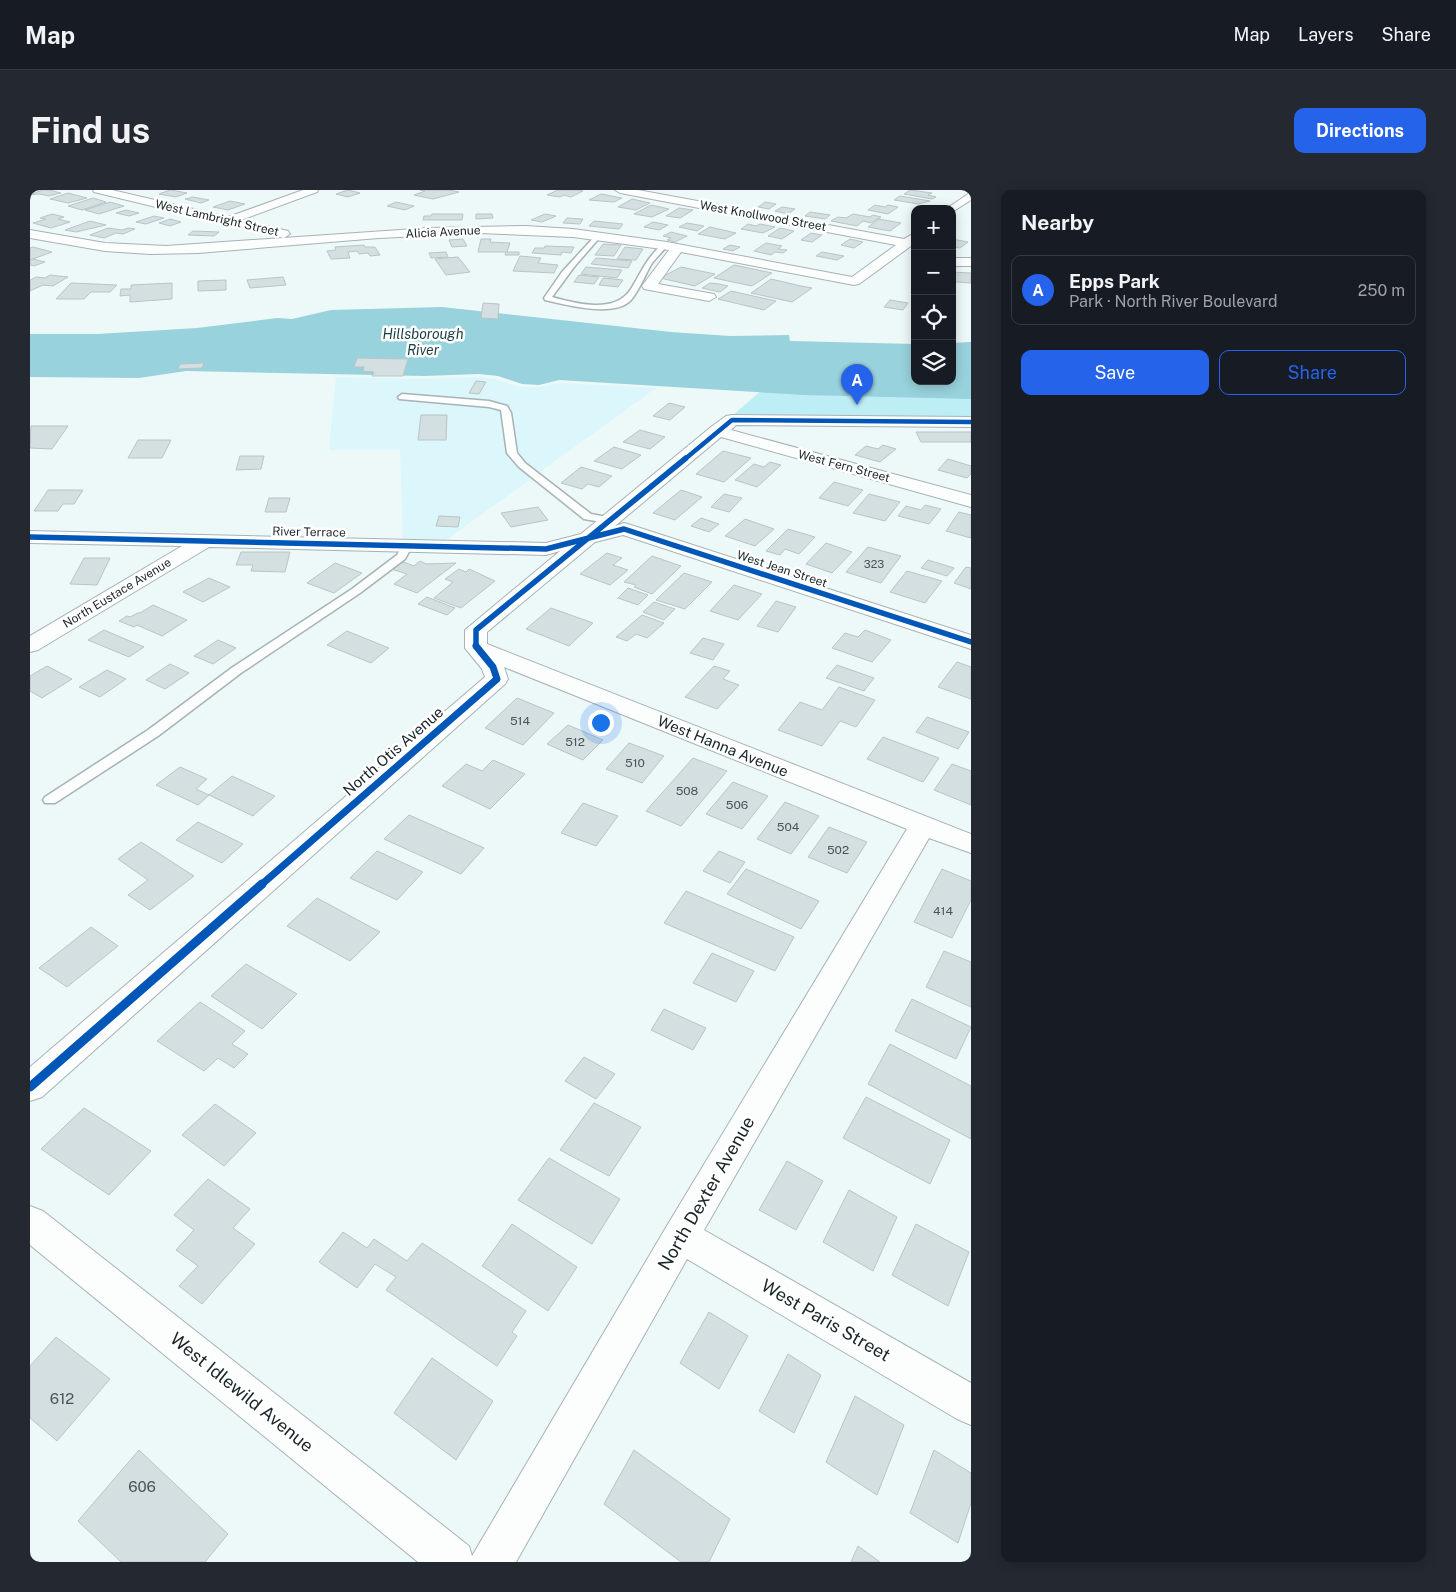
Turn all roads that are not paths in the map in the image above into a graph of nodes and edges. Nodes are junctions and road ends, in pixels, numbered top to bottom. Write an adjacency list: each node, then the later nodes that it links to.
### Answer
1 (98, 190): 6 (street, West Lambright Street)
2 (313, 190): 6 (street)
3 (620, 190): 10 (street, West Knollwood Street)
4 (971, 195): 5 (street)
5 (961, 205)
6 (228, 221): 9 (street, West Lambright Street)
7 (30, 234): 9 (street, Alicia Avenue)
8 (598, 236): 9 (street, Alicia Avenue); 11 (street, Alicia Avenue); 11 (lane)
9 (307, 240)
10 (911, 240): 12 (street)
11 (670, 247): 16 (street, Alicia Avenue); 18 (street)
12 (883, 260): 13 (street); 16 (street, Alicia Avenue)
13 (907, 261)
14 (956, 262): 15 (street)
15 (971, 262)
16 (792, 272): 17 (street)
17 (817, 286)
18 (709, 298)
19 (402, 397): 23 (lane)
20 (971, 422): 21 (street)
21 (717, 431): 22 (street, West Fern Street); 23 (street)
22 (971, 501)
23 (608, 520): 25 (street)
24 (30, 537): 26 (street, River Terrace)
25 (586, 538): 27 (street, River Terrace); 28 (street, West Jean Street); 30 (street)
26 (205, 541): 27 (street, River Terrace); 29 (street, North Eustace Avenue)
27 (407, 546): 31 (lane)
28 (971, 642)
29 (30, 645)
30 (476, 648): 32 (street, West Hanna Avenue); 34 (street, North Otis Avenue)
31 (50, 800)
32 (923, 825): 33 (street, West Hanna Avenue); 36 (street, North Dexter Avenue)
33 (971, 844)
34 (30, 1087)
35 (30, 1223): 38 (street, West Idlewild Avenue)
36 (680, 1236): 37 (street, West Paris Street); 39 (street, North Dexter Avenue)
37 (971, 1405)
38 (453, 1562)
39 (492, 1562)

